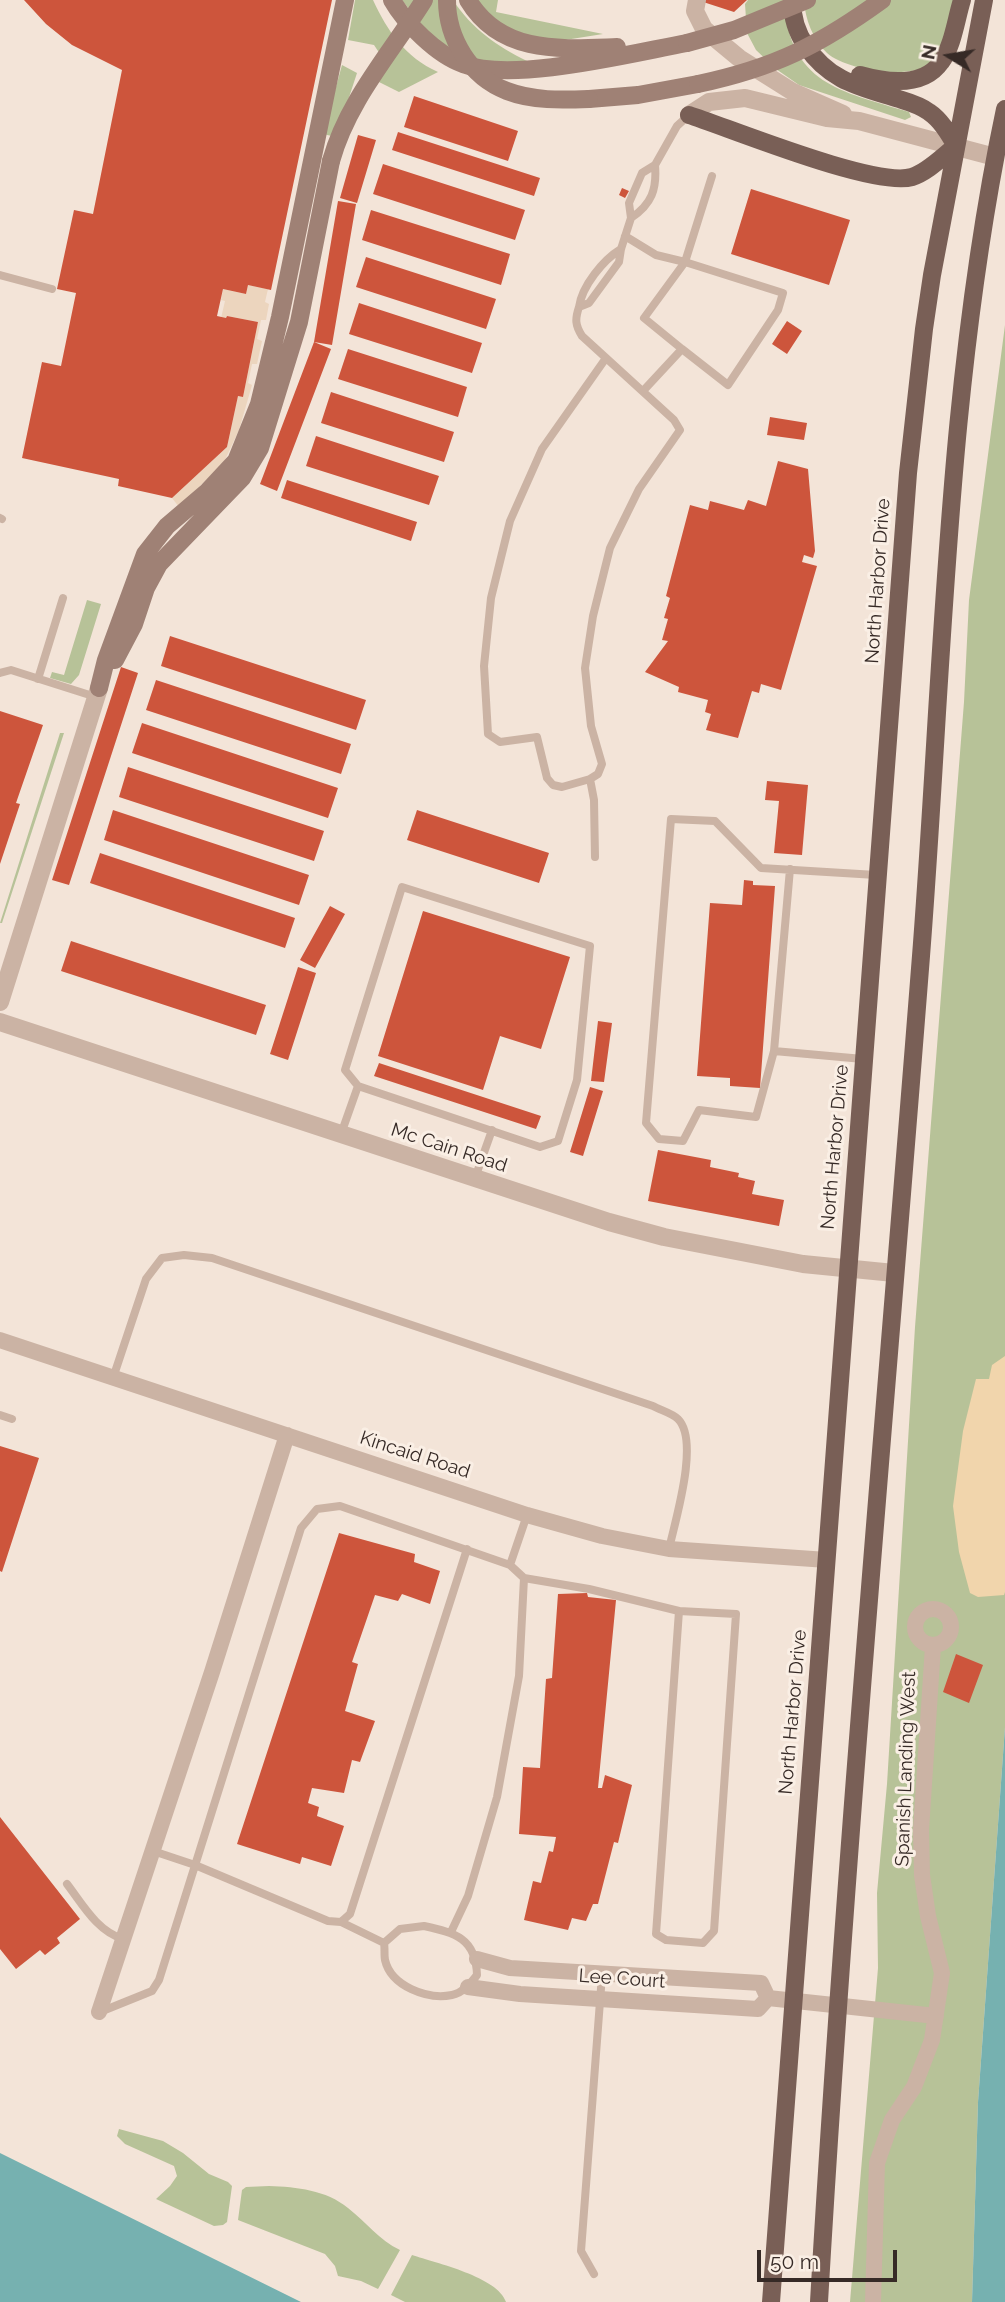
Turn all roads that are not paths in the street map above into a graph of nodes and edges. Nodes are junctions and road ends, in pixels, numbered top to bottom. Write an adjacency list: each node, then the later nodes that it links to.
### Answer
1 (345, 0): 32 (main road)
2 (392, 0): 12 (main road)
3 (424, 0): 32 (main road, bridge)
4 (447, 0): 8 (main road, bridge)
5 (468, 0): 12 (main road)
6 (792, 0): 13 (main road)
7 (807, 0): 12 (main road, bridge)
8 (882, 0)
9 (962, 0): 13 (main road)
10 (984, 0): 17 (main road, North Harbor Drive)
11 (697, 1): 16 (street)
12 (594, 55)
13 (814, 57): 17 (main road)
14 (1005, 109): 18 (main road)
15 (688, 116): 16 (street); 17 (main road); 19 (lane)
16 (859, 121): 17 (street)
17 (956, 146): 18 (street); 36 (main road, North Harbor Drive)
18 (1002, 160): 46 (main road)
19 (655, 165): 21 (lane); 21 (lane)
20 (712, 176): 23 (lane)
21 (631, 218): 22 (lane)
22 (625, 236): 23 (lane); 27 (lane)
23 (685, 262): 26 (lane); 26 (lane)
24 (0, 275): 25 (lane)
25 (52, 289)
26 (682, 349): 28 (lane)
27 (606, 358): 28 (lane); 33 (lane)
28 (643, 391): 33 (lane)
29 (63, 598): 31 (lane)
30 (0, 673): 31 (lane)
31 (38, 679): 32 (lane)
32 (97, 692): 37 (street)
33 (590, 779): 34 (lane)
34 (596, 857)
35 (790, 869): 36 (lane); 39 (lane); 39 (lane)
36 (876, 875): 40 (main road, North Harbor Drive)
37 (0, 1002)
38 (0, 1022): 43 (street, Mc Cain Road)
39 (774, 1051): 40 (lane)
40 (863, 1059): 45 (main road, North Harbor Drive)
41 (358, 1086): 42 (lane); 42 (lane); 43 (lane)
42 (492, 1130): 44 (lane)
43 (341, 1135): 44 (street, Mc Cain Road)
44 (475, 1178): 45 (street, Mc Cain Road)
45 (846, 1268): 46 (street, Mc Cain Road); 55 (main road, North Harbor Drive)
46 (894, 1273): 73 (main road)
47 (0, 1340): 48 (street, Kincaid Road)
48 (113, 1378): 51 (street, Kincaid Road); 54 (lane)
49 (0, 1415): 50 (lane)
50 (12, 1419)
51 (287, 1435): 52 (street, Kincaid Road); 60 (street)
52 (527, 1515): 54 (street, Kincaid Road); 56 (lane)
53 (467, 1549): 56 (lane); 61 (lane); 63 (lane)
54 (669, 1549): 55 (street, Kincaid Road)
55 (827, 1560): 72 (main road, North Harbor Drive)
56 (510, 1565): 57 (lane)
57 (524, 1578): 58 (lane); 64 (lane)
58 (679, 1611): 58 (lane)
59 (933, 1646): 75 (street, Spanish Landing West)
60 (153, 1851): 61 (lane); 65 (street)
61 (195, 1865): 63 (lane); 74 (lane)
62 (67, 1884): 65 (lane)
63 (341, 1922): 66 (lane)
64 (451, 1932): 66 (lane); 67 (lane)
65 (123, 1939): 74 (street)
66 (384, 1943): 69 (lane)
67 (477, 1959): 68 (street, Lee Court); 69 (lane)
68 (602, 1975): 70 (street, Lee Court); 71 (lane)
69 (468, 1987): 71 (street, Lee Court)
70 (768, 1998): 71 (street, Lee Court); 72 (street, Lee Court)
71 (601, 1999): 76 (lane)
72 (792, 2000): 73 (street, Lee Court); 77 (main road, North Harbor Drive)
73 (839, 2005): 75 (street); 78 (main road)
74 (99, 2012)
75 (936, 2016): 79 (street, Spanish Landing West)
76 (594, 2274)
77 (771, 2302)
78 (819, 2302)
79 (873, 2302)

